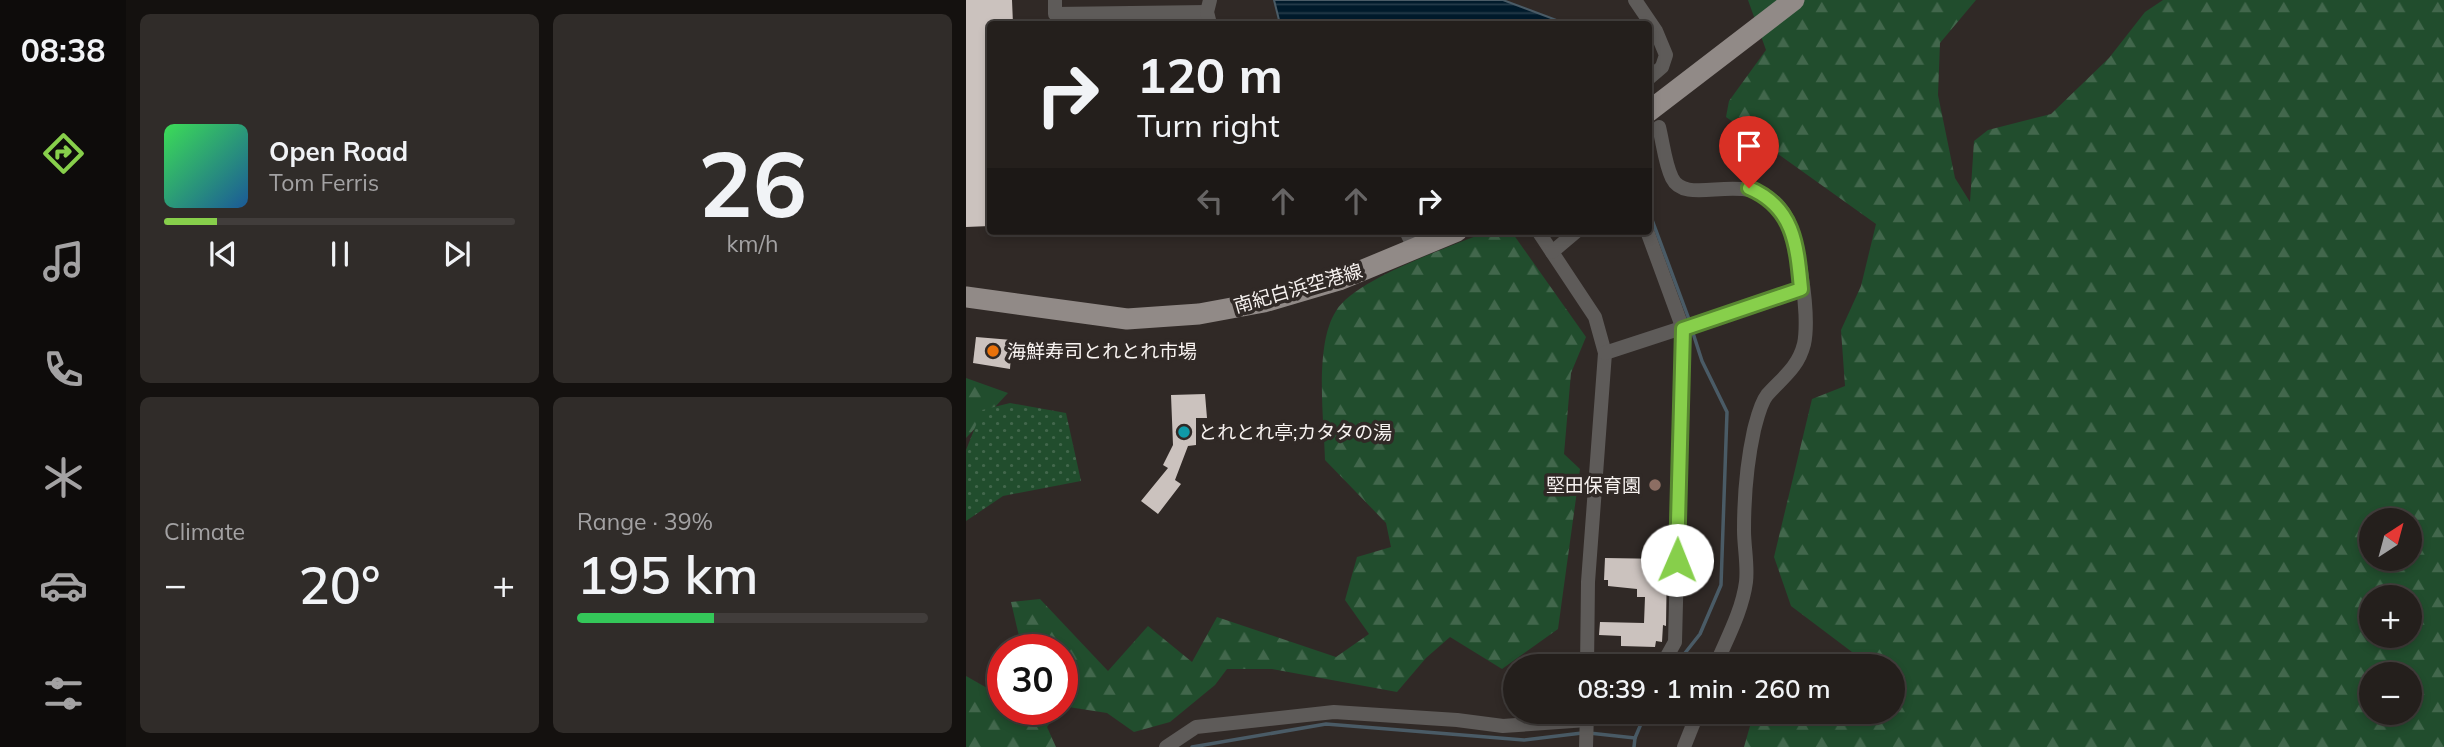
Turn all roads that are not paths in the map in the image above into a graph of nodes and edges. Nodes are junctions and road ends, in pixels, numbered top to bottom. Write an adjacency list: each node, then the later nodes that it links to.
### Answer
1 (1055, 0): 4 (street)
2 (1635, 0): 5 (street)
3 (1794, 0): 8 (main road)
4 (1209, 12)
5 (1649, 21)
6 (1652, 25): 7 (street)
7 (1652, 76)
8 (1654, 119): 15 (street)
9 (1437, 235): 13 (main road, 南紀白浜空港線)
10 (1541, 235): 14 (street)
11 (1572, 235): 14 (street)
12 (1649, 235): 17 (street)
13 (1411, 240): 16 (main road, 南紀白浜空港線)
14 (1552, 252): 18 (street)
15 (1801, 289): 17 (street); 21 (street)
16 (966, 298)
17 (1688, 328): 18 (street); 20 (street)
18 (1605, 353): 19 (street)
19 (1587, 654)
20 (1668, 654)
21 (1721, 654)
22 (1513, 724): 26 (street)
23 (1587, 724): 25 (street)
24 (1693, 724): 27 (street)
25 (1586, 744)
26 (1166, 747)
27 (1684, 747)

